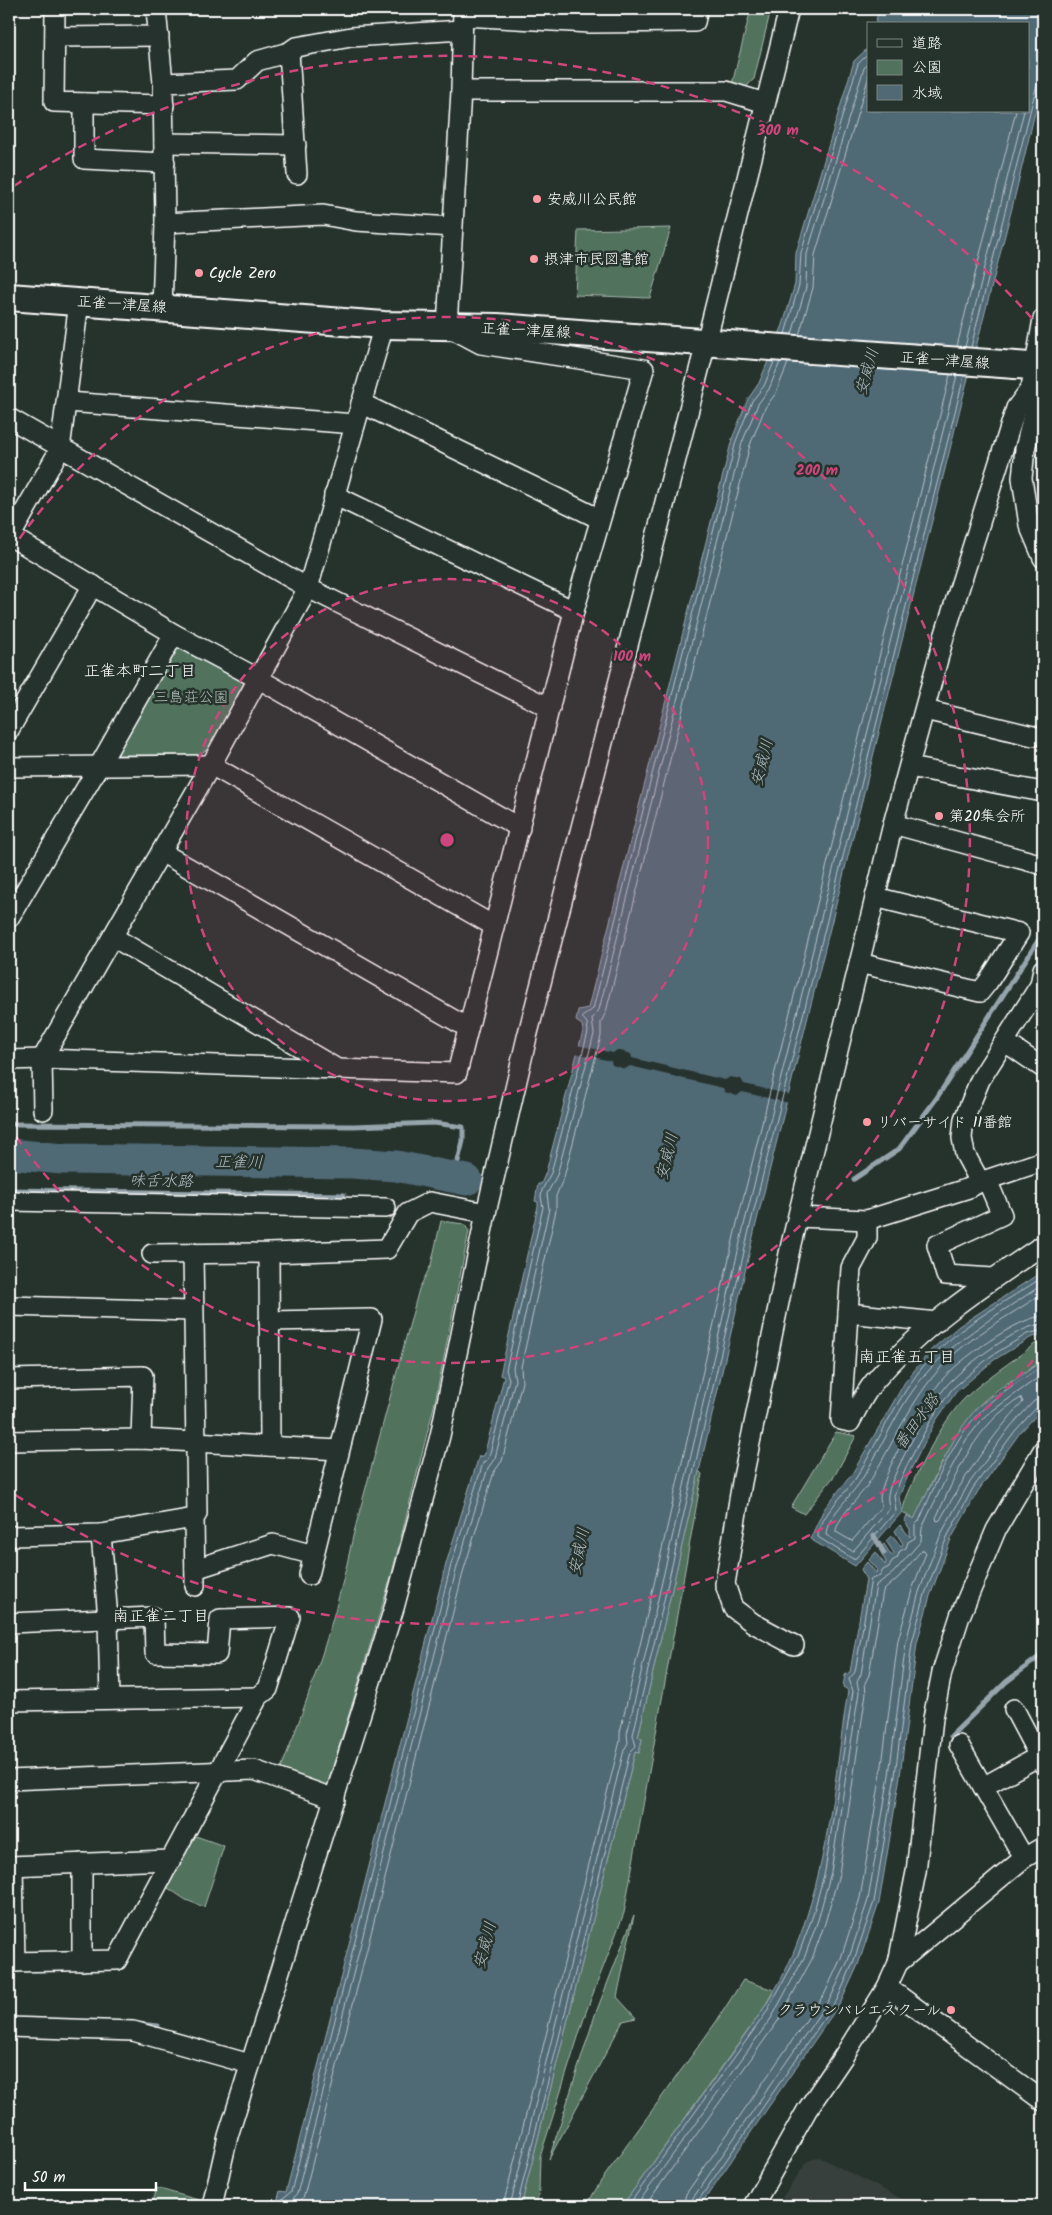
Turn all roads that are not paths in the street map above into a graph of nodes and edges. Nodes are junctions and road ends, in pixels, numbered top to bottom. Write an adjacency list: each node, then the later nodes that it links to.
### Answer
1 (55, 9): 8 (street)
2 (156, 9): 7 (street)
3 (698, 9): 5 (street)
4 (789, 9): 12 (street)
5 (591, 16): 6 (street)
6 (463, 19): 9 (street); 11 (street)
7 (159, 36): 8 (street); 10 (street)
8 (55, 37): 13 (street)
9 (289, 52): 10 (street); 16 (street)
10 (164, 83): 14 (street)
11 (461, 91): 12 (street); 20 (street)
12 (765, 102): 27 (street)
13 (84, 103): 14 (street); 17 (street)
14 (164, 104): 15 (street)
15 (164, 143): 16 (street); 17 (street)
16 (296, 145): 18 (street)
17 (165, 163): 19 (street)
18 (298, 174)
19 (166, 223): 20 (street); 23 (street)
20 (452, 227): 26 (street)
21 (9, 297): 22 (main road, 正雀一津屋線)
22 (79, 302): 23 (main road, 正雀一津屋線); 29 (street)
23 (162, 307): 25 (main road, 正雀一津屋線)
24 (1043, 319): 28 (street)
25 (384, 325): 26 (main road, 正雀一津屋線); 30 (street)
26 (447, 326): 27 (main road, 正雀一津屋線); 35 (street)
27 (716, 343): 28 (main road, 正雀一津屋線); 73 (street)
28 (1032, 372): 37 (street); 44 (street)
29 (68, 402): 32 (street); 33 (street)
30 (362, 403): 32 (street); 35 (street)
31 (9, 418): 33 (street)
32 (355, 424): 34 (street)
33 (60, 449): 36 (street); 39 (street)
34 (334, 495): 39 (street); 40 (street)
35 (600, 519): 40 (street)
36 (10, 537): 38 (street)
37 (1043, 558)
38 (93, 585): 41 (street); 45 (street)
39 (308, 588): 42 (street); 43 (street)
40 (574, 611): 43 (street)
41 (174, 634): 42 (street); 48 (street)
42 (259, 679): 47 (street); 53 (street)
43 (550, 708): 53 (street)
44 (925, 710): 46 (street); 50 (street)
45 (9, 730)
46 (1033, 736)
47 (211, 765): 48 (street); 54 (street); 58 (street)
48 (99, 766): 49 (street); 57 (street)
49 (9, 767)
50 (909, 767): 51 (street); 52 (street)
51 (1043, 792)
52 (893, 824): 55 (street); 56 (street)
53 (520, 828): 58 (street)
54 (161, 852): 59 (street); 62 (street)
55 (1043, 865)
56 (875, 897): 60 (street); 60 (street)
57 (9, 918)
58 (494, 926): 62 (street)
59 (112, 937): 64 (street); 66 (street)
60 (859, 963): 74 (street)
61 (1043, 968): 63 (street)
62 (468, 1028): 66 (street)
63 (1005, 1042): 67 (street); 70 (street)
64 (42, 1059): 65 (street); 66 (street); 68 (street)
65 (9, 1060)
66 (336, 1068)
67 (1043, 1068)
68 (43, 1110)
69 (1042, 1164): 70 (street)
70 (983, 1181): 75 (street); 80 (street)
71 (9, 1201): 72 (street)
72 (386, 1208)
73 (486, 1212): 78 (street); 110 (street)
74 (798, 1217): 75 (street); 100 (street)
75 (867, 1220): 83 (street)
76 (1043, 1245): 80 (street)
77 (192, 1253): 78 (street); 79 (street); 82 (street)
78 (269, 1253): 84 (street)
79 (152, 1254)
80 (993, 1278): 85 (street)
81 (9, 1306): 82 (street)
82 (192, 1310): 89 (street)
83 (848, 1313): 85 (street); 85 (street)
84 (269, 1321): 90 (street); 91 (street)
85 (937, 1322)
86 (9, 1379): 87 (street)
87 (141, 1439): 88 (street); 89 (street)
88 (9, 1441)
89 (195, 1442): 90 (street); 93 (street)
90 (270, 1446): 91 (street)
91 (340, 1450): 96 (street)
92 (1043, 1450): 118 (street)
93 (194, 1518): 94 (street); 96 (street)
94 (102, 1534): 95 (street); 98 (street)
95 (9, 1536)
96 (314, 1555): 97 (street)
97 (309, 1575)
98 (108, 1619): 99 (street); 101 (street); 102 (street)
99 (9, 1623)
100 (794, 1645)
101 (258, 1697): 102 (street); 107 (street)
102 (110, 1699): 103 (street)
103 (9, 1701)
104 (1014, 1709): 106 (street)
105 (959, 1744): 109 (street)
106 (1041, 1760): 109 (street)
107 (220, 1770): 108 (street); 110 (street); 113 (street)
108 (9, 1780)
109 (983, 1787): 112 (street)
110 (335, 1799): 121 (street)
111 (1043, 1847): 112 (street)
112 (1024, 1858): 118 (street)
113 (170, 1860): 114 (street); 116 (street)
114 (82, 1863): 115 (street); 116 (street)
115 (11, 1866): 117 (street)
116 (82, 1961): 117 (street)
117 (12, 1962)
118 (898, 1962): 119 (street)
119 (887, 1987): 122 (street); 124 (street)
120 (9, 2027): 121 (street)
121 (250, 2064): 123 (street)
122 (1043, 2101)
123 (212, 2206)
124 (752, 2206)

